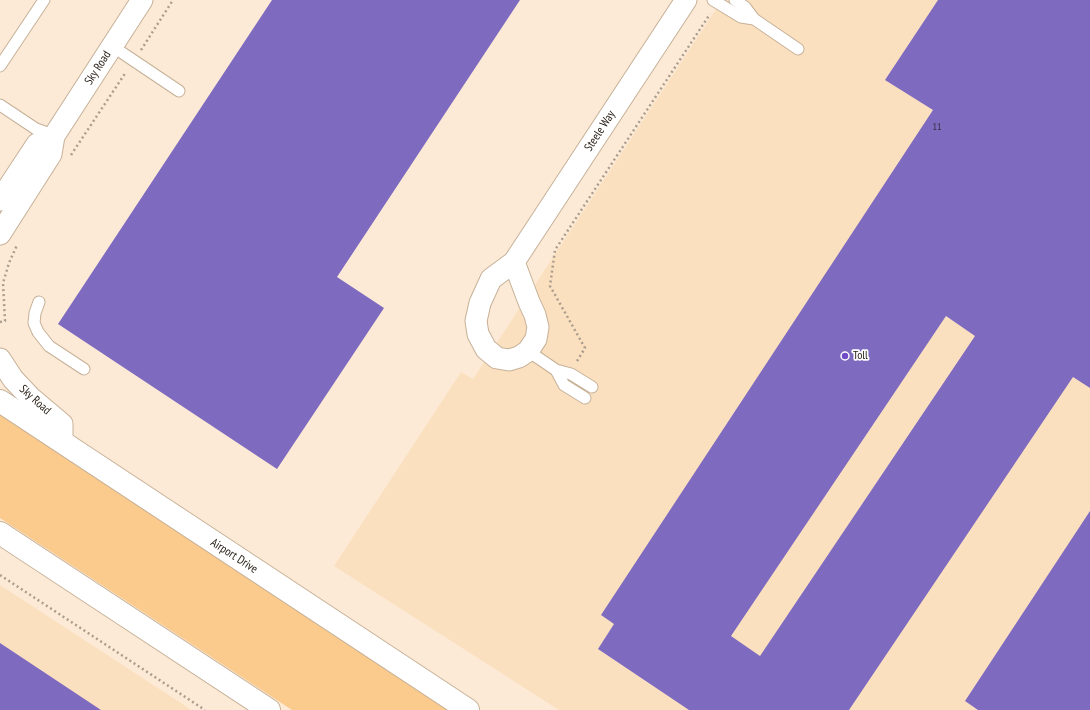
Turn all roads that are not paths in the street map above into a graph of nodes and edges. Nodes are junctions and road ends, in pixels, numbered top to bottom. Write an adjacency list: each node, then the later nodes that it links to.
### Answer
1 (44, 0): 9 (lane)
2 (142, 0): 7 (street, Sky Road)
3 (686, 0): 15 (street, Steele Way)
4 (735, 0): 6 (lane)
5 (715, 1): 6 (lane)
6 (754, 19): 8 (lane)
7 (112, 46): 10 (lane); 12 (street, Sky Road)
8 (798, 48)
9 (0, 66)
10 (179, 91)
11 (0, 105): 12 (lane)
12 (54, 136): 13 (street); 14 (street, Sky Road)
13 (0, 200)
14 (10, 237)
15 (514, 262): 17 (street); 17 (street, Steele Way)
16 (39, 302): 19 (lane)
17 (528, 351): 20 (lane)
18 (0, 359): 24 (street, Sky Road)
19 (84, 369)
20 (556, 370): 21 (lane); 22 (lane)
21 (592, 387)
22 (585, 398)
23 (0, 401): 24 (main road, Airport Drive)
24 (62, 442): 27 (main road, Airport Drive)
25 (0, 533): 26 (main road)
26 (269, 710)
27 (468, 710)

